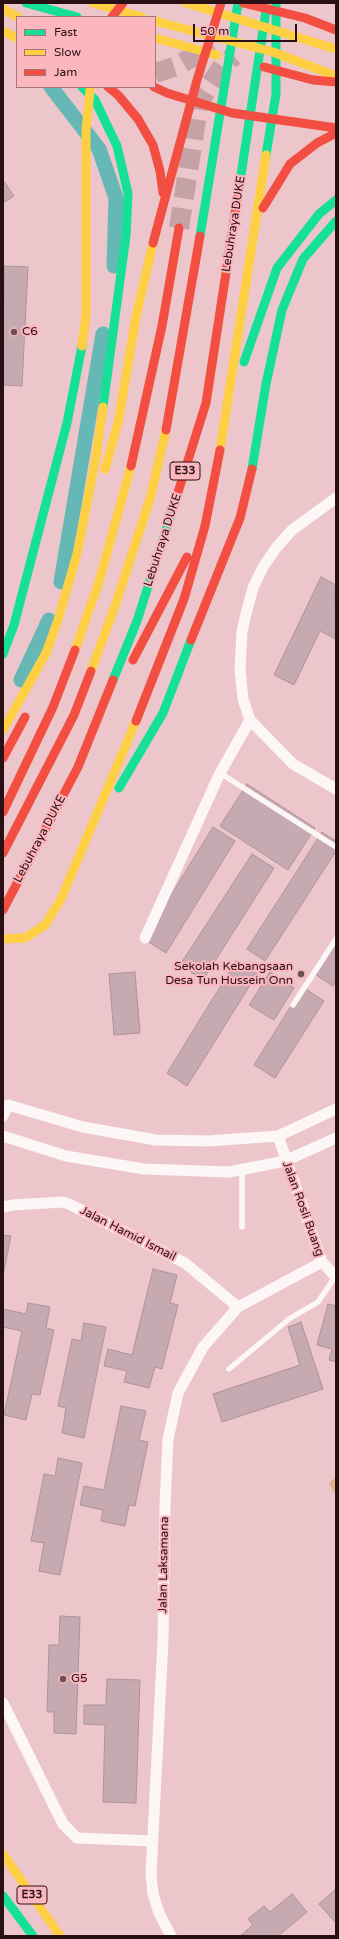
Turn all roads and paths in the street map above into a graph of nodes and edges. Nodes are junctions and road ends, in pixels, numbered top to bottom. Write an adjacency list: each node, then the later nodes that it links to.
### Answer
1 (26, 3): 12 (main road)
2 (92, 3): 14 (main road)
3 (123, 3): 13 (main road)
4 (186, 3): 20 (main road)
5 (221, 3): 33 (main road)
6 (238, 3): 50 (main road, E33)
7 (243, 3): 16 (main road)
8 (268, 3): 45 (main road, Lebuhraya DUKE / E33)
9 (276, 3): 51 (main road)
10 (3, 9): 11 (main road)
11 (16, 16)
12 (74, 16)
13 (113, 16)
14 (138, 16)
15 (156, 20): 21 (main road)
16 (336, 30)
17 (3, 31): 18 (main road)
18 (16, 38)
19 (156, 38): 22 (main road)
20 (336, 49)
21 (336, 76)
22 (336, 82)
23 (83, 88): 33 (main road)
24 (90, 88): 39 (main road)
25 (109, 88): 32 (main road)
26 (156, 88): 27 (main road)
27 (336, 128)
28 (336, 133): 36 (main road)
29 (336, 200): 36 (main road)
30 (335, 222): 51 (main road)
31 (179, 228): 35 (main road)
32 (167, 230)
33 (126, 236): 43 (main road)
34 (152, 331): 35 (main road)
35 (149, 383): 48 (main road)
36 (235, 386): 45 (main road)
37 (336, 498): 42 (street)
38 (60, 642): 40 (main road)
39 (3, 654)
40 (51, 663)
41 (30, 707): 44 (main road)
42 (250, 720): 46 (street); 47 (street)
43 (3, 730)
44 (3, 758)
45 (78, 767): 52 (main road, Lebuhraya DUKE / E33)
46 (220, 773): 49 (lane); 53 (street)
47 (336, 790)
48 (3, 812)
49 (336, 847)
50 (3, 852)
51 (79, 856): 54 (main road)
52 (3, 910)
53 (146, 938)
54 (3, 939)
55 (336, 939): 56 (lane)
56 (293, 1005)
57 (336, 1109): 60 (street)
58 (3, 1116): 60 (street)
59 (3, 1136): 63 (street)
60 (278, 1136): 62 (street, Jalan Rosli Buang)
61 (336, 1138): 62 (street)
62 (285, 1161): 63 (street); 66 (street, Jalan Rosli Buang)
63 (242, 1169): 65 (lane)
64 (3, 1207): 68 (street, Jalan Hamid Ismail)
65 (242, 1227)
66 (322, 1262): 67 (street, Jalan Rosli Buang); 68 (street, Jalan Laksamana)
67 (336, 1277): 69 (lane)
68 (238, 1307): 71 (street, Jalan Laksamana)
69 (229, 1370)
70 (3, 1703): 71 (street)
71 (153, 1841): 76 (street, Jalan Laksamana)
72 (3, 1854): 75 (main road, E33)
73 (3, 1896): 74 (main road, E33)
74 (33, 1936)
75 (60, 1936)
76 (171, 1936)

